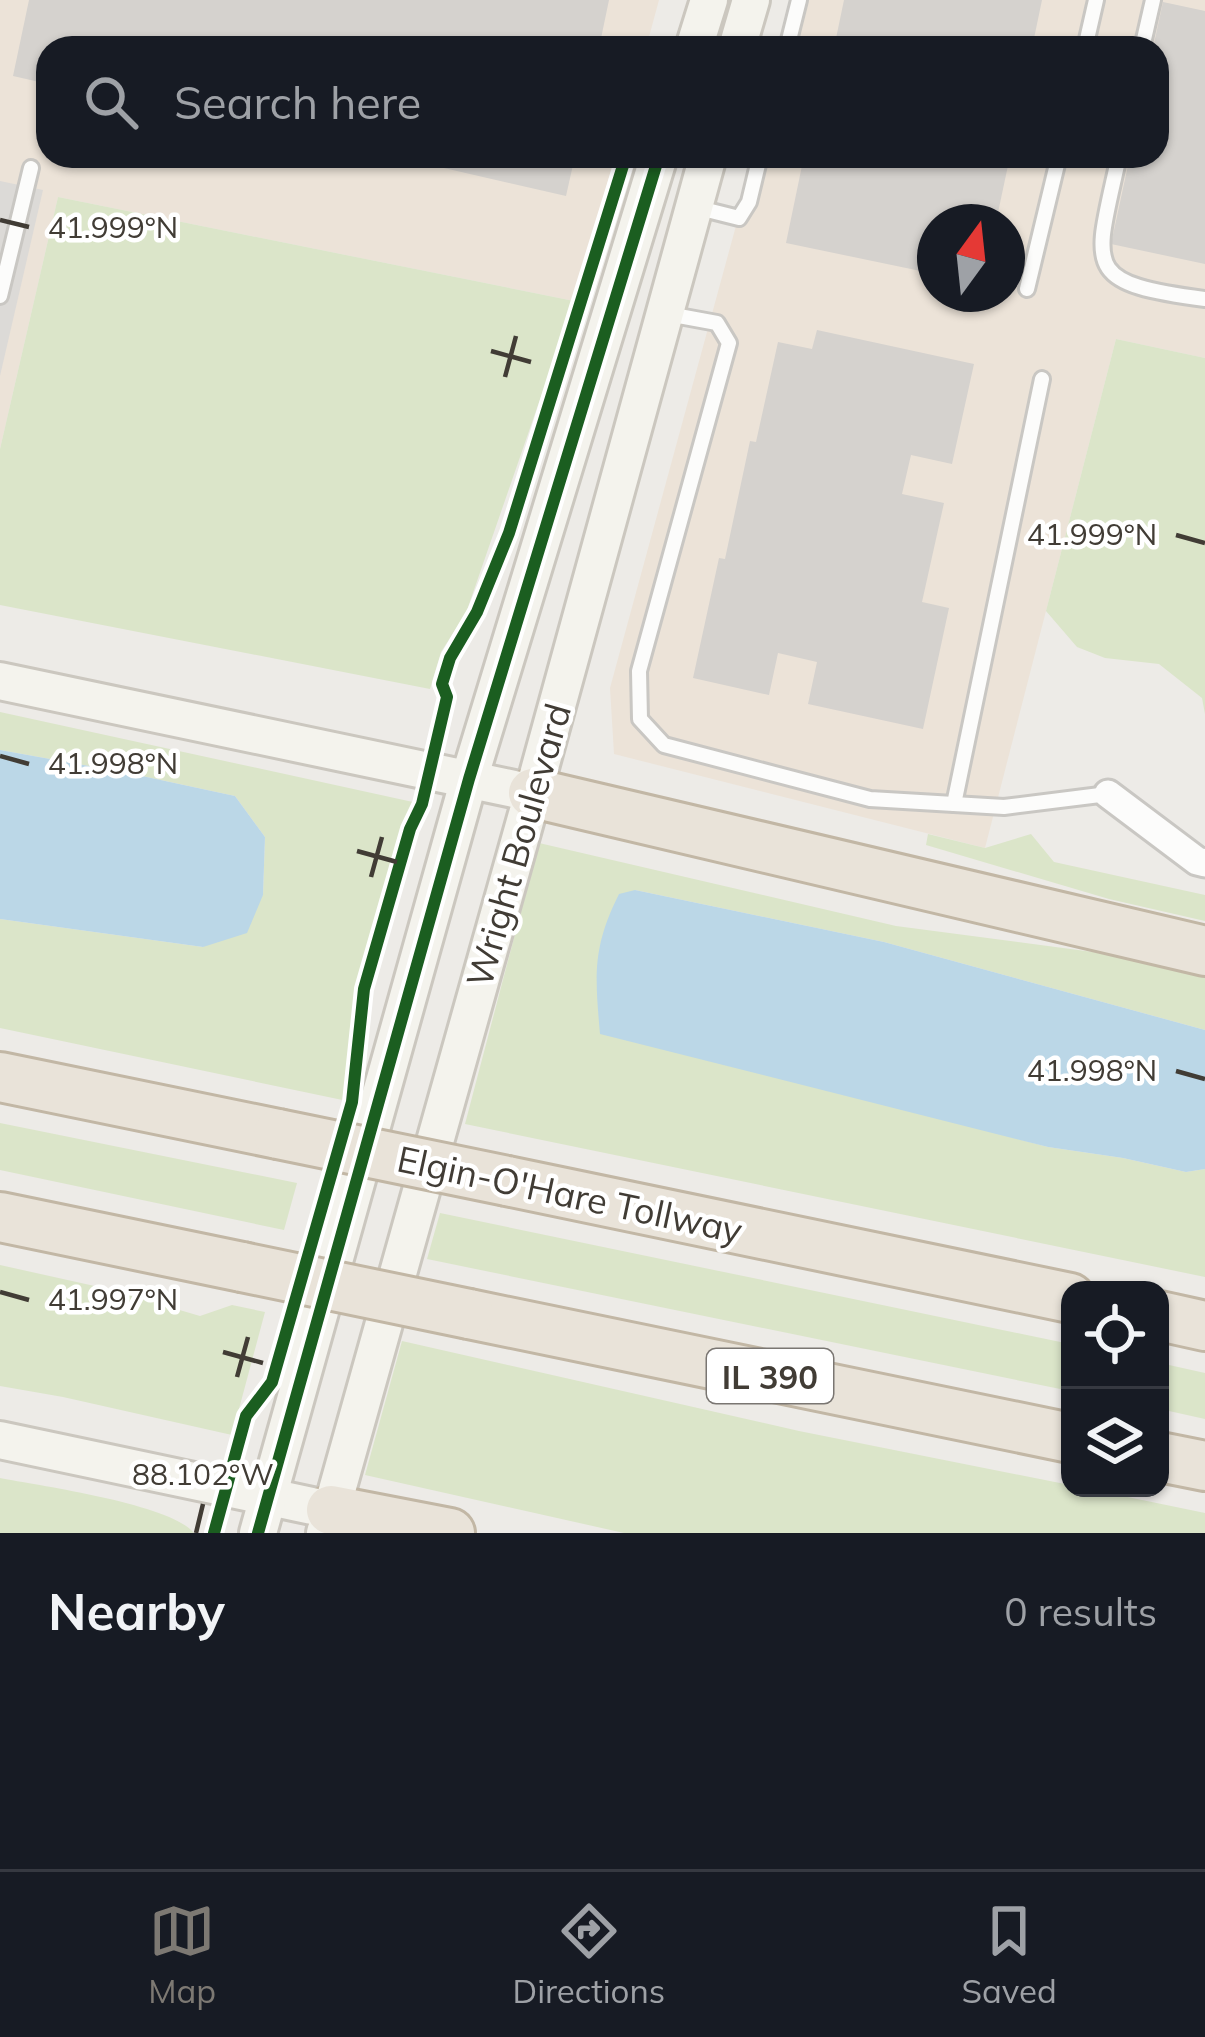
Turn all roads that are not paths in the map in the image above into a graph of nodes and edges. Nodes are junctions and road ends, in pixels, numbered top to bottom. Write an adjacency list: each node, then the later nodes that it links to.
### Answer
1 (709, 0): 6 (street)
2 (751, 0): 7 (street)
3 (799, 0): 8 (lane)
4 (1096, 0): 9 (lane)
5 (1153, 0): 10 (lane)
6 (698, 36)
7 (740, 36)
8 (790, 36)
9 (1087, 36)
10 (1145, 36)
11 (31, 168): 18 (lane)
12 (655, 168): 25 (street, Wright Boulevard)
13 (705, 168): 17 (street, Wright Boulevard)
14 (757, 168): 17 (lane)
15 (1056, 168): 19 (lane)
16 (1116, 168): 21 (lane)
17 (694, 207): 22 (street, Wright Boulevard)
18 (8, 228): 20 (lane)
19 (1027, 289)
20 (0, 296)
21 (1205, 299)
22 (665, 314): 26 (street, Wright Boulevard); 28 (lane)
23 (1042, 379): 28 (lane)
24 (0, 681): 25 (street)
25 (470, 779): 26 (street); 40 (street, Wright Boulevard)
26 (533, 793): 30 (highway); 41 (street, Wright Boulevard)
27 (1108, 794): 28 (lane); 29 (street)
28 (954, 804)
29 (1205, 863)
30 (1205, 951)
31 (0, 1077): 33 (highway, Elgin-O'Hare Tollway, bridge)
32 (0, 1217): 36 (highway, IL 390, bridge)
33 (1061, 1296)
34 (1169, 1318): 35 (highway)
35 (1205, 1325)
36 (1061, 1436)
37 (0, 1440): 40 (street)
38 (1169, 1459): 39 (highway)
39 (1205, 1466)
40 (267, 1497): 41 (street); 42 (street, Wright Boulevard)
41 (328, 1522): 43 (highway)
42 (258, 1533)
43 (450, 1533)

